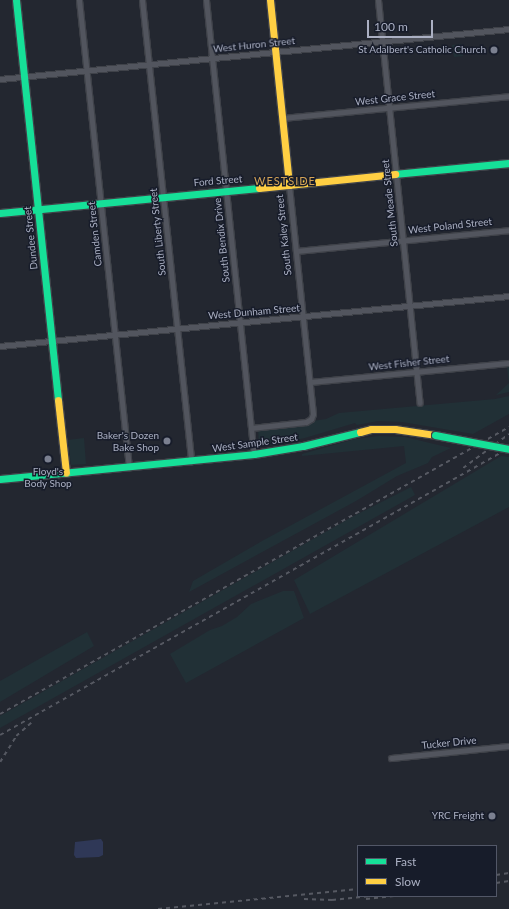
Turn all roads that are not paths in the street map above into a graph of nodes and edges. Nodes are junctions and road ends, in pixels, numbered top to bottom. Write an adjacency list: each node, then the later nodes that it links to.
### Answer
1 (16, 0): 13 (street, Dundee Street)
2 (79, 0): 12 (street, Camden Street)
3 (142, 0): 11 (street, South Liberty Street)
4 (206, 0): 10 (street, South Bendix Drive)
5 (270, 0): 9 (street, South Kaley Street)
6 (378, 0): 8 (street, South Meade Street)
7 (509, 29): 8 (street, West Huron Street)
8 (382, 42): 9 (street, West Huron Street); 16 (street, South Meade Street)
9 (275, 52): 10 (street, West Huron Street); 17 (street, South Kaley Street)
10 (212, 58): 11 (street, West Huron Street); 21 (street, South Bendix Drive)
11 (149, 64): 12 (street, West Huron Street); 22 (street, South Liberty Street)
12 (86, 71): 13 (street, West Huron Street); 23 (street, Camden Street)
13 (24, 77): 14 (street, West Huron Street); 24 (street, Dundee Street)
14 (0, 79)
15 (509, 96): 16 (street, West Grace Street)
16 (389, 108): 17 (street, West Grace Street); 19 (street, South Meade Street)
17 (282, 118): 20 (street, South Kaley Street)
18 (509, 163): 19 (street, Ford Street)
19 (396, 174): 20 (street, Ford Street); 27 (street, South Meade Street)
20 (289, 185): 21 (street, Ford Street); 28 (street, South Kaley Street)
21 (226, 190): 22 (street, Ford Street); 32 (street, South Bendix Drive)
22 (163, 196): 23 (street, Ford Street); 33 (street, South Liberty Street)
23 (101, 203): 24 (street, Ford Street); 34 (street, Camden Street)
24 (38, 209): 25 (street, Ford Street); 35 (street, Dundee Street)
25 (0, 213)
26 (509, 230): 27 (street, West Poland Street)
27 (403, 240): 28 (street, West Poland Street); 30 (street, South Meade Street)
28 (296, 251): 31 (street, South Kaley Street)
29 (509, 296): 30 (street, West Dunham Street)
30 (410, 306): 31 (street, West Dunham Street); 38 (street, South Meade Street)
31 (303, 316): 32 (street, West Dunham Street); 39 (street, South Kaley Street)
32 (240, 322): 33 (street, West Dunham Street); 41 (street, South Bendix Drive)
33 (177, 328): 34 (street, West Dunham Street); 44 (street, South Liberty Street)
34 (115, 335): 35 (street, West Dunham Street); 45 (street, Camden Street)
35 (52, 341): 36 (street, West Dunham Street); 46 (street, Dundee Street)
36 (0, 346)
37 (509, 363): 38 (street, West Fisher Street)
38 (417, 372): 39 (street, West Fisher Street); 40 (street, South Meade Street)
39 (310, 382): 41 (street, South Kaley Street)
40 (420, 403)
41 (252, 428): 43 (street, South Bendix Drive)
42 (509, 449): 43 (street, West Sample Street, bridge)
43 (254, 454): 44 (street, West Sample Street)
44 (191, 461): 45 (street, West Sample Street)
45 (129, 467): 46 (street, West Sample Street)
46 (66, 473): 47 (street, West Sample Street)
47 (0, 480)
48 (509, 746): 49 (street, Tucker Drive)
49 (391, 758)

